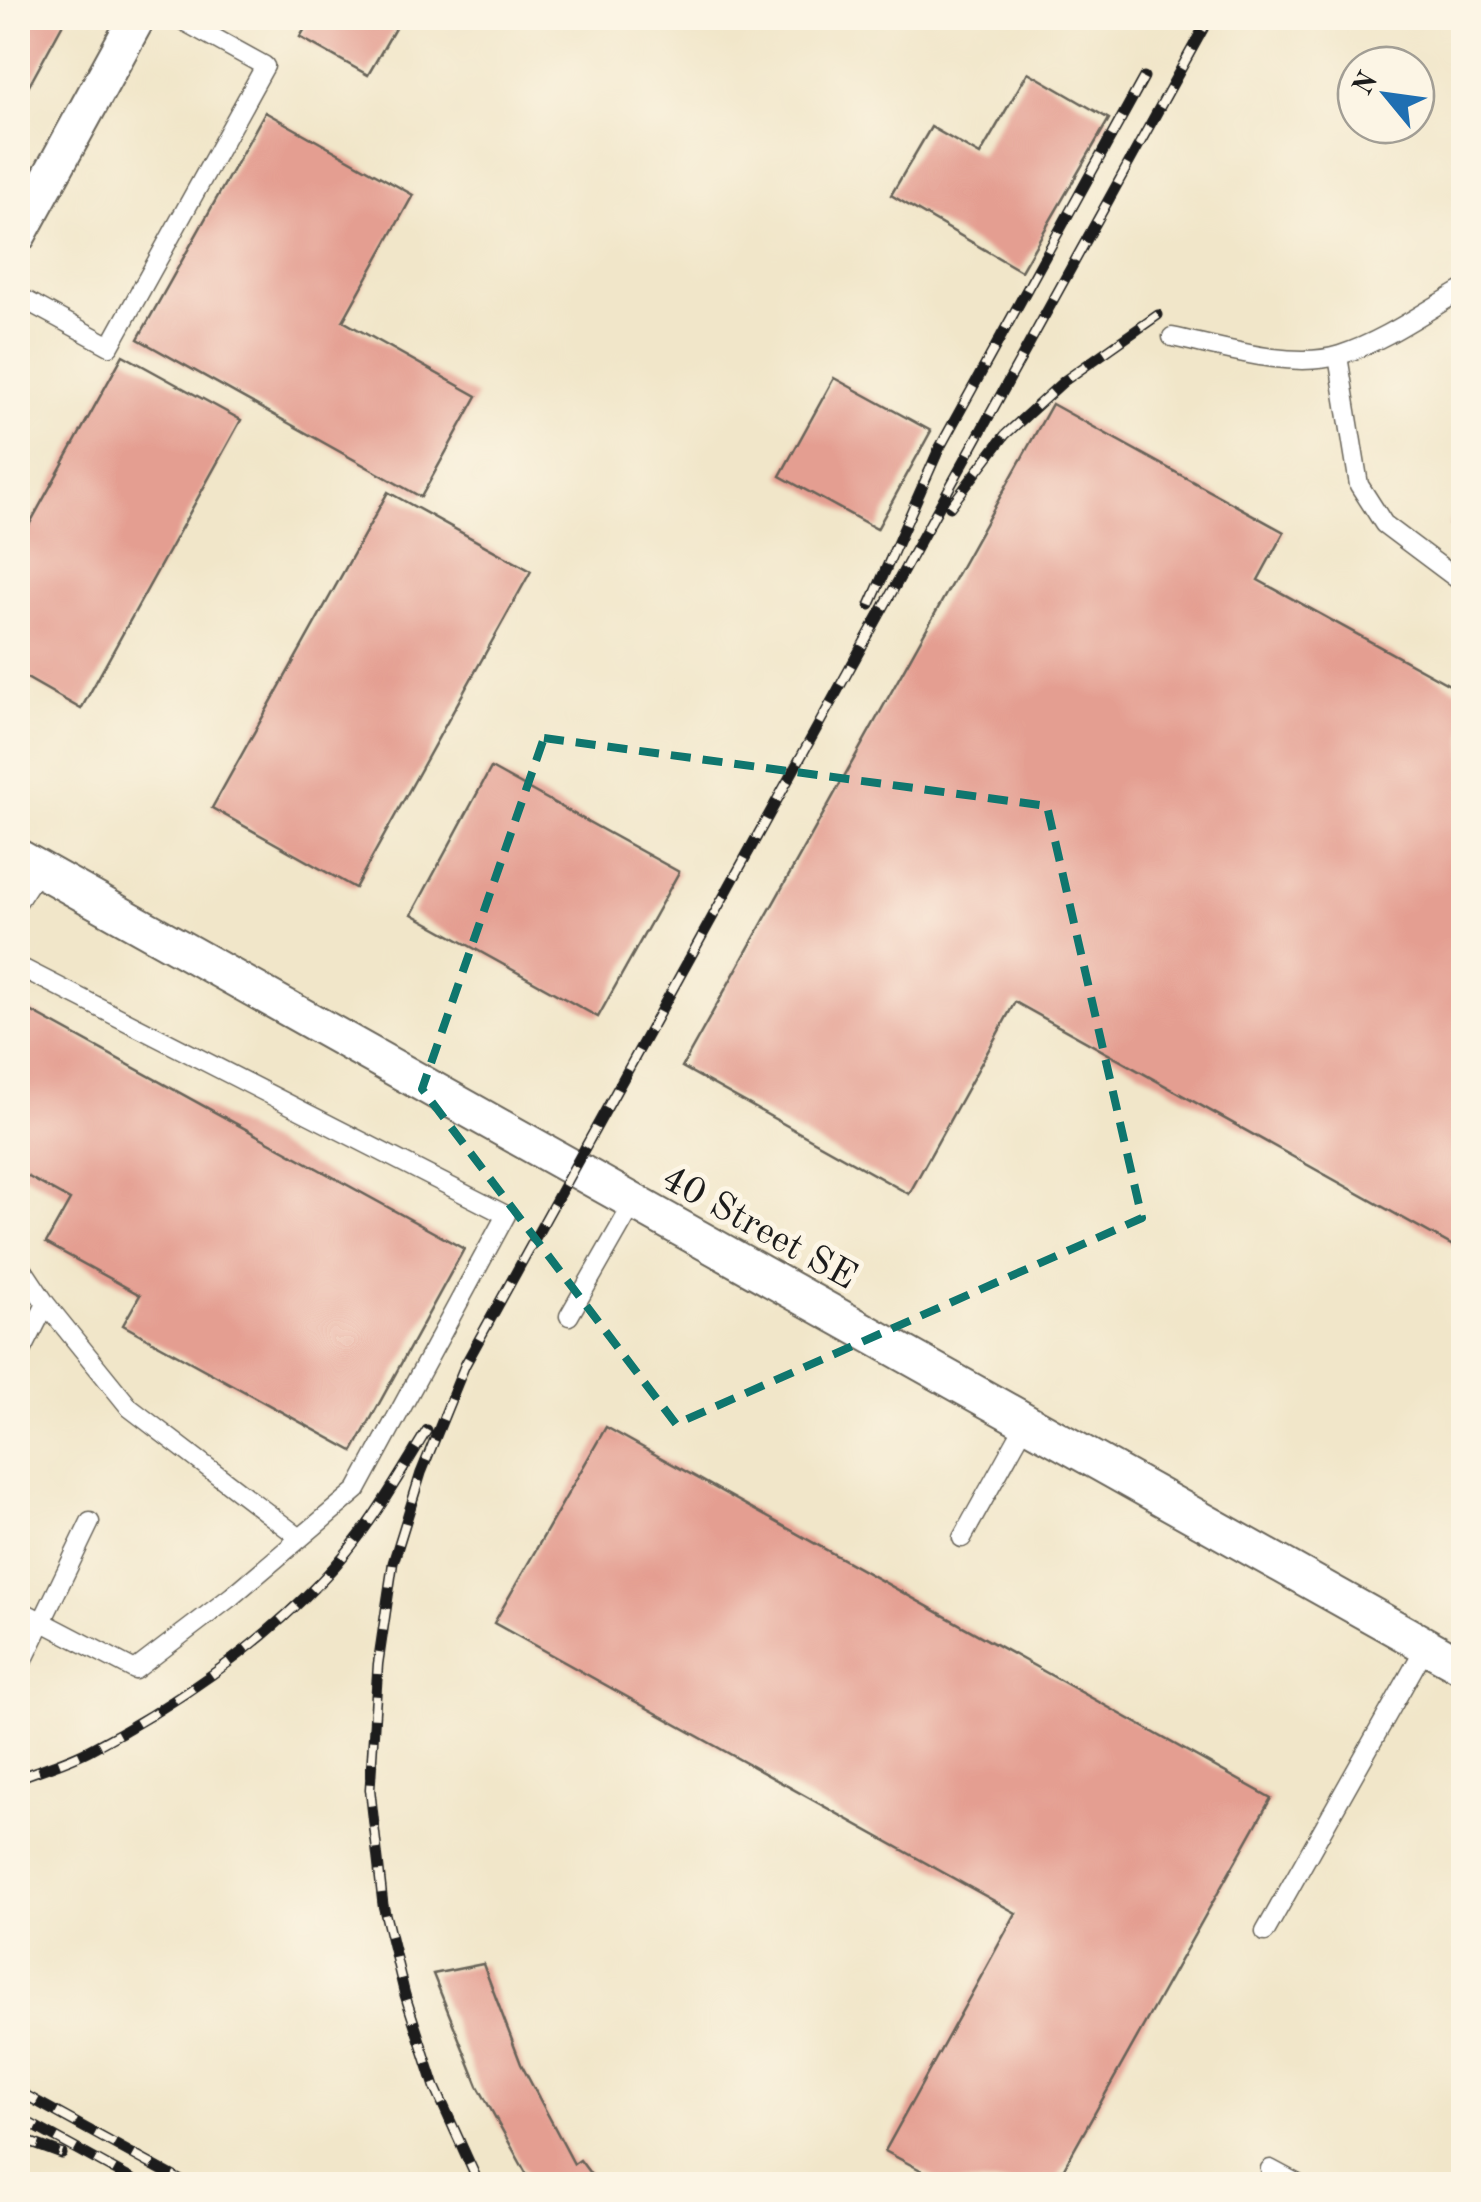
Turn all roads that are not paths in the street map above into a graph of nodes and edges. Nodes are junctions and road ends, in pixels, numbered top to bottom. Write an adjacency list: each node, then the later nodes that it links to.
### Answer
1 (137, 18): 3 (street)
2 (178, 18): 5 (lane)
3 (18, 235)
4 (1464, 289): 7 (lane)
5 (18, 296)
6 (1172, 336): 7 (lane)
7 (1338, 356): 8 (lane)
8 (1464, 584)
9 (28, 863): 10 (lane); 12 (street, 40 Street SE)
10 (18, 901)
11 (18, 966): 19 (lane)
12 (633, 1204): 15 (lane); 17 (street, 40 Street SE)
13 (18, 1262): 14 (lane)
14 (46, 1304): 16 (lane); 19 (lane)
15 (569, 1316)
16 (18, 1359)
17 (1026, 1423): 20 (lane); 23 (street, 40 Street SE)
18 (90, 1522): 22 (lane)
19 (300, 1538): 22 (lane)
20 (962, 1538)
21 (18, 1609): 22 (lane)
22 (42, 1622): 24 (lane)
23 (1426, 1646): 25 (street, 40 Street SE); 26 (lane)
24 (25, 1656)
25 (1464, 1667)
26 (1265, 1932)
27 (1270, 2169): 28 (lane)
28 (1298, 2184)

